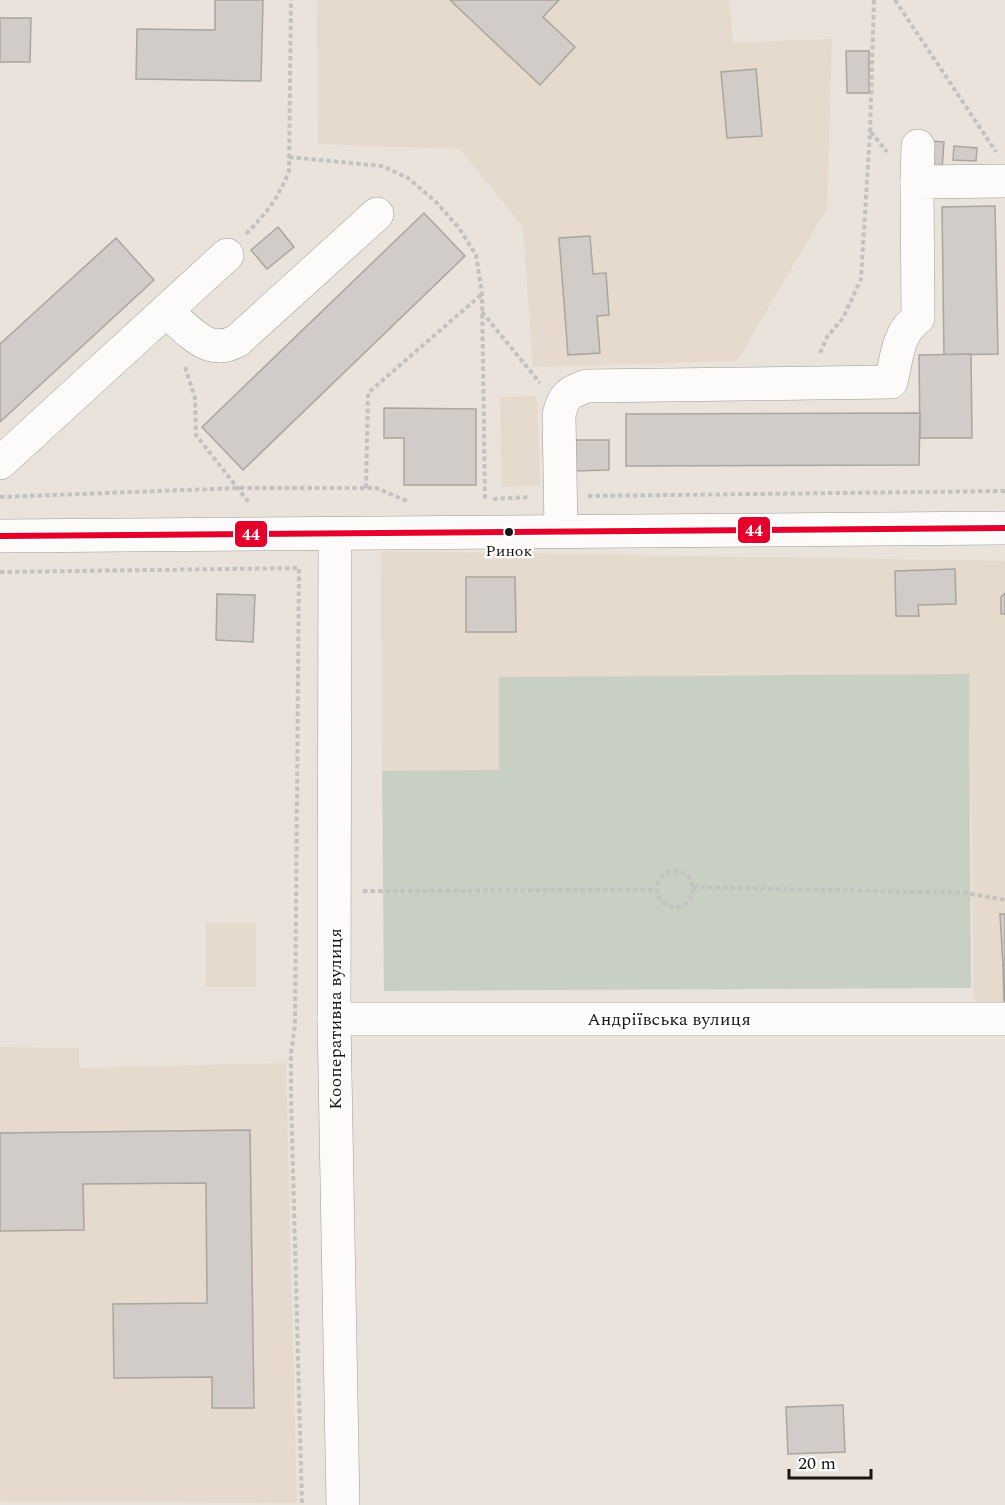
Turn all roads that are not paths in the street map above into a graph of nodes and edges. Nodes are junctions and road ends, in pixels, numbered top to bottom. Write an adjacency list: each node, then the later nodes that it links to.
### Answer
1 (918, 146): 3 (street)
2 (1002, 168): 3 (street)
3 (917, 182): 9 (street)
4 (377, 214): 6 (street)
5 (227, 255): 6 (street)
6 (173, 317): 7 (street)
7 (0, 463)
8 (1005, 528): 9 (street)
9 (561, 530): 10 (street)
10 (335, 534): 11 (street); 12 (street, Кооперативна вулиця)
11 (0, 536)
12 (334, 1019): 13 (street, Андріївська вулиця); 14 (street, Кооперативна вулиця)
13 (1005, 1019)
14 (343, 1505)

